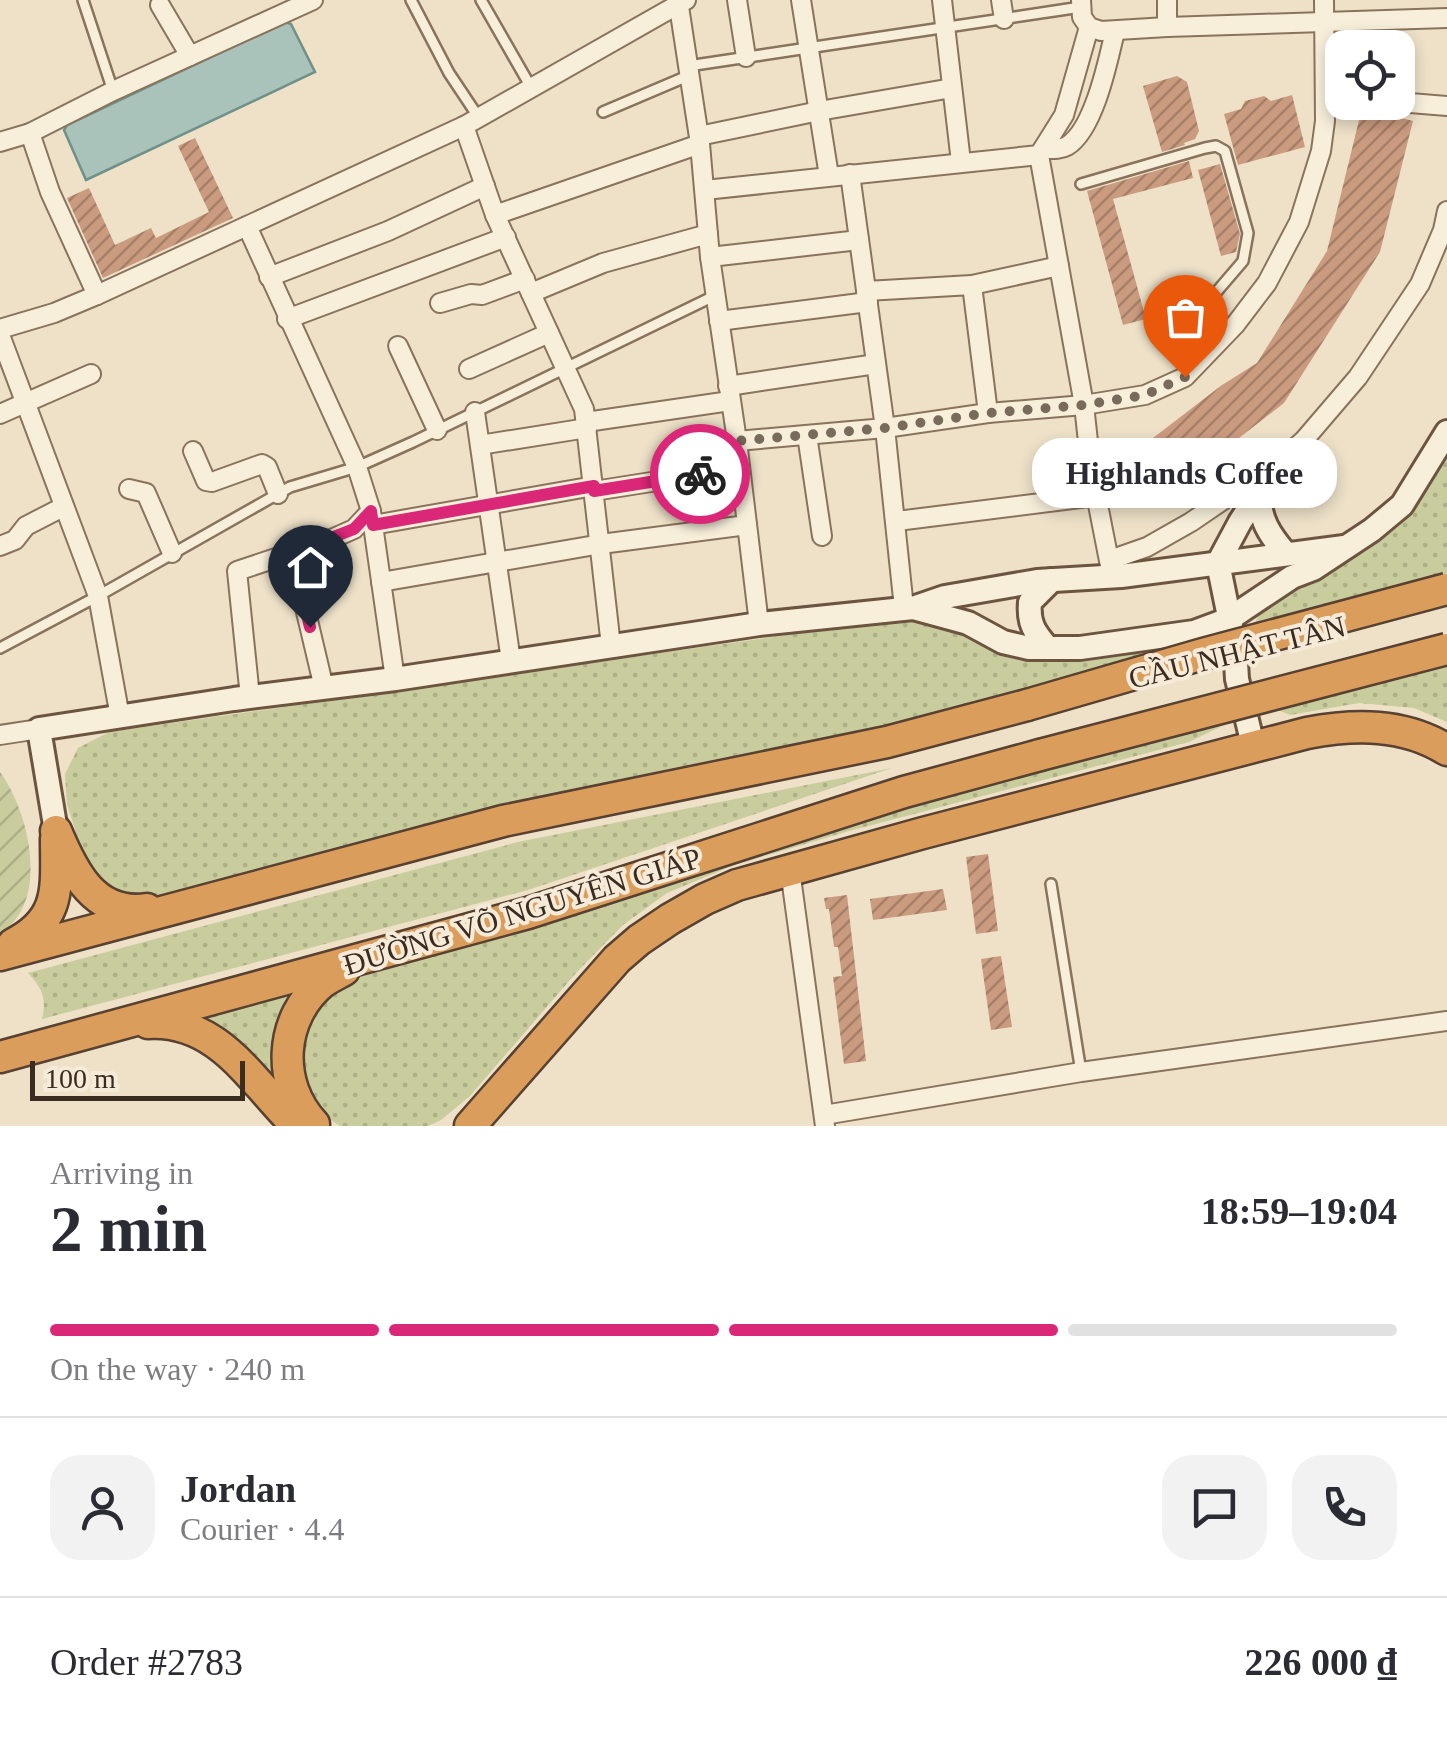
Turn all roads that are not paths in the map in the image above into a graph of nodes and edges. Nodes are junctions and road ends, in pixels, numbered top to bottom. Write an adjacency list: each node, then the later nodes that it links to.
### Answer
1 (83, 0): 28 (lane)
2 (313, 0): 23 (street)
3 (410, 0): 34 (lane)
4 (481, 0): 27 (lane)
5 (736, 0): 24 (street)
6 (801, 0): 22 (street)
7 (942, 0): 19 (street)
8 (1001, 0): 15 (street)
9 (1167, 0): 17 (street)
10 (1324, 0): 16 (street)
11 (681, 1): 25 (street); 27 (street)
12 (1081, 4): 15 (lane); 18 (street)
13 (160, 5): 23 (street)
14 (1447, 18): 16 (street)
15 (1004, 20): 19 (lane)
16 (1325, 23): 17 (street); 20 (street)
17 (1167, 26): 21 (street)
18 (1089, 27): 21 (street); 38 (street)
19 (945, 28): 22 (lane); 26 (street)
20 (1326, 30)
21 (1116, 31): 38 (street)
22 (810, 48): 24 (lane); 31 (street)
23 (190, 56): 28 (street)
24 (746, 57): 25 (lane)
25 (689, 70): 32 (lane); 36 (street)
26 (952, 88): 31 (street); 39 (street)
27 (532, 89): 34 (street)
28 (113, 90): 35 (street)
29 (1415, 103): 30 (street)
30 (1447, 106)
31 (819, 110): 36 (street); 41 (street)
32 (603, 112)
33 (1326, 120): 68 (street)
34 (471, 122): 43 (street); 47 (street)
35 (30, 133): 37 (street); 56 (street)
36 (699, 140): 44 (street); 46 (street)
37 (0, 142)
38 (1041, 152): 39 (street); 52 (street)
39 (961, 162): 40 (street)
40 (850, 174): 41 (street); 50 (street)
41 (828, 176): 44 (street)
42 (1081, 184): 68 (lane)
43 (485, 186): 46 (street); 53 (street)
44 (705, 190): 48 (street)
45 (1447, 211): 84 (street)
46 (495, 215): 49 (street)
47 (246, 226): 53 (street); 56 (street)
48 (708, 234): 51 (street); 55 (street)
49 (506, 237): 55 (street); 60 (street)
50 (859, 240): 51 (street); 58 (street)
51 (710, 257): 57 (street)
52 (1059, 266): 54 (street); 72 (street)
53 (269, 277): 60 (street)
54 (972, 285): 58 (street); 74 (street)
55 (528, 286): 59 (street); 63 (street)
56 (97, 295): 62 (street)
57 (716, 295): 61 (street); 67 (lane)
58 (867, 296): 61 (street); 65 (street)
59 (440, 303)
60 (287, 318): 85 (street)
61 (719, 321): 70 (street)
62 (0, 332): 71 (street)
63 (550, 333): 66 (street); 67 (street)
64 (398, 346): 78 (street)
65 (876, 364): 70 (street); 77 (street)
66 (469, 369)
67 (566, 370): 73 (lane); 76 (street)
68 (1189, 372): 72 (street)
69 (91, 374): 71 (street)
70 (729, 393): 76 (street); 81 (street)
71 (26, 402): 75 (street); 93 (street)
72 (1084, 405): 74 (street); 91 (street)
73 (475, 412): 78 (lane); 82 (street)
74 (988, 413): 77 (street)
75 (0, 414)
76 (586, 425): 82 (street); 87 (street)
77 (885, 428): 80 (street); 95 (street)
78 (437, 430): 85 (lane)
79 (1447, 432): 100 (street)
80 (807, 434): 81 (street); 97 (street)
81 (737, 441): 86 (street)
82 (480, 444): 92 (street)
83 (193, 452): 90 (street)
84 (1279, 462): 89 (street); 106 (street)
85 (357, 466): 90 (lane); 94 (street)
86 (740, 468): 87 (street); 96 (street)
87 (594, 489): 92 (street); 98 (street)
88 (129, 490): 101 (street)
89 (1258, 492): 103 (street); 105 (street)
90 (278, 494): 101 (lane)
91 (1097, 496): 95 (street); 106 (street)
92 (488, 506): 94 (street); 104 (street)
93 (63, 507): 99 (street); 110 (street)
94 (372, 518): 102 (street); 108 (street)
95 (896, 521): 112 (street)
96 (747, 524): 98 (street); 114 (street)
97 (822, 536)
98 (600, 544): 104 (street); 116 (street)
99 (0, 546)
100 (1344, 547): 103 (street); 113 (street)
101 (172, 553): 110 (lane)
102 (292, 553): 124 (street); 125 (street)
103 (1286, 554): 105 (street)
104 (496, 562): 108 (street); 121 (street)
105 (1218, 563): 106 (street); 113 (street)
106 (1110, 568): 107 (street)
107 (1052, 580): 112 (street); 118 (street)
108 (381, 582): 122 (street)
109 (1447, 589): 126 (highway, bridge)
110 (98, 596): 117 (lane); 127 (street)
111 (1447, 597): 126 (highway, CẦU NHẬT TÂN, bridge)
112 (909, 608): 114 (street); 118 (street)
113 (1229, 619): 115 (street); 123 (street)
114 (759, 624): 116 (street)
115 (1194, 632): 118 (street); 123 (street)
116 (611, 646): 121 (street)
117 (0, 648)
118 (1048, 648)
119 (1447, 649): 132 (highway, CẦU NHẬT TÂN, bridge)
120 (1447, 657): 132 (highway, bridge)
121 (510, 661): 122 (street)
122 (395, 678): 124 (street)
123 (1237, 680): 130 (street)
124 (324, 688): 125 (street)
125 (250, 697): 127 (street)
126 (1027, 705): 136 (highway)
127 (120, 718): 128 (street)
128 (39, 730): 129 (street); 133 (street)
129 (0, 736)
130 (1253, 746): 131 (highway); 134 (highway)
131 (1447, 750)
132 (1040, 755): 137 (highway, ĐƯỜNG VÕ NGUYÊN GIÁP)
133 (56, 831): 136 (highway); 138 (highway)
134 (790, 870): 143 (street); 146 (highway)
135 (1051, 884): 142 (lane)
136 (219, 897): 138 (highway)
137 (441, 937): 140 (highway, ĐƯỜNG VÕ NGUYÊN GIÁP); 145 (highway)
138 (0, 952)
139 (1447, 1021): 142 (street)
140 (42, 1046): 141 (highway, ĐƯỜNG VÕ NGUYÊN GIÁP); 144 (highway)
141 (0, 1057)
142 (1080, 1072): 143 (street)
143 (824, 1121)
144 (296, 1126)
145 (316, 1126)
146 (470, 1126)

